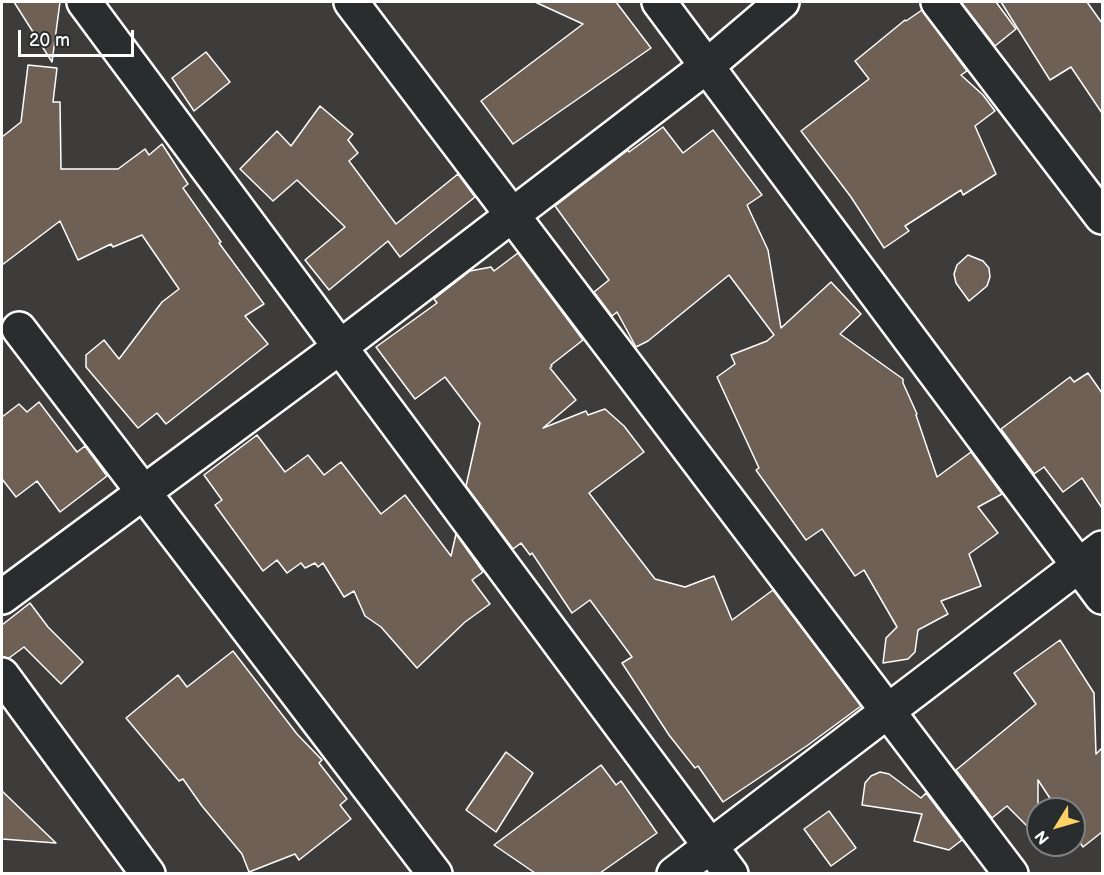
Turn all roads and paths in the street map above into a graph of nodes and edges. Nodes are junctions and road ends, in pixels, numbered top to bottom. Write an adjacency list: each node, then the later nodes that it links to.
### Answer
1 (84, 2): 10 (street)
2 (351, 2): 7 (street)
3 (659, 2): 6 (street)
4 (782, 2): 6 (street)
5 (938, 2): 8 (street)
6 (707, 66): 7 (street); 12 (street)
7 (512, 214): 10 (street); 16 (street)
8 (1102, 217)
9 (19, 329): 11 (street)
10 (340, 347): 11 (street); 17 (street)
11 (144, 492): 13 (street); 19 (street)
12 (1091, 557): 14 (street); 16 (street)
13 (2, 597)
14 (1102, 597)
15 (2, 675): 18 (street)
16 (888, 711): 17 (street); 22 (street)
17 (710, 846): 20 (street); 21 (street)
18 (148, 873)
19 (435, 873)
20 (674, 873)
21 (731, 873)
22 (1011, 873)

